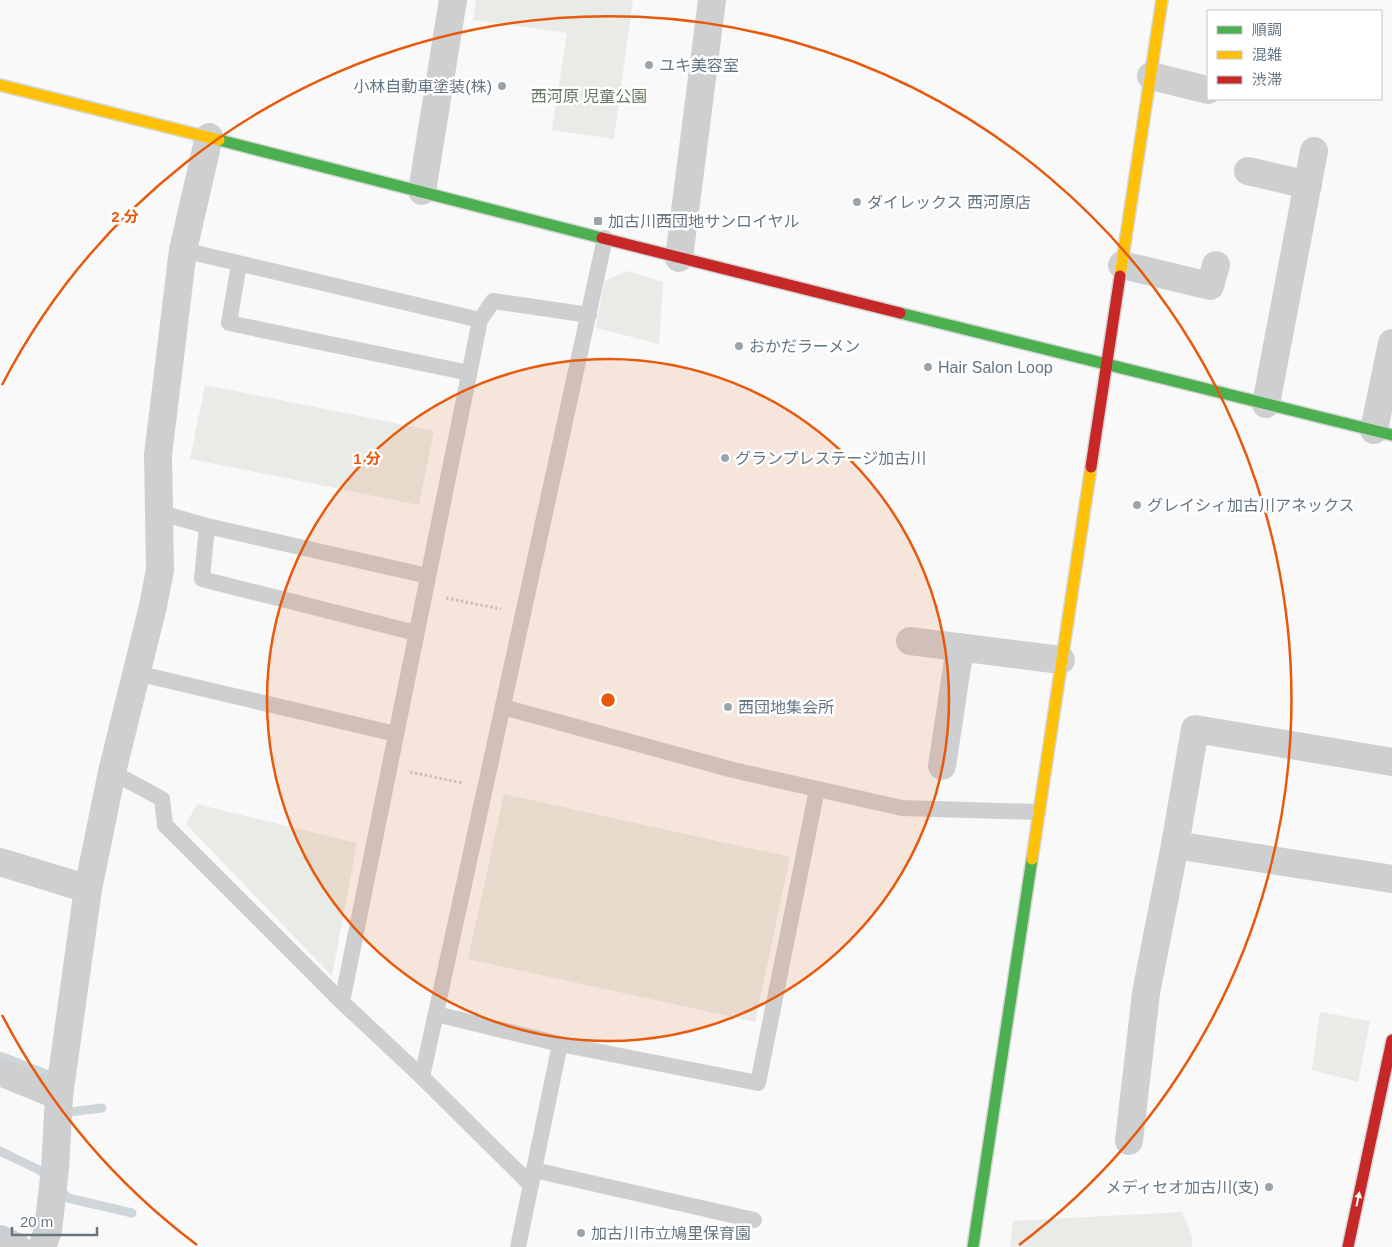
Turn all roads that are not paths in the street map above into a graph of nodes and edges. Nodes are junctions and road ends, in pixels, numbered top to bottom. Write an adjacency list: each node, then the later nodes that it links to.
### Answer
1 (453, 0): 11 (street)
2 (712, 0): 14 (street)
3 (1162, 0): 4 (street)
4 (1150, 76): 6 (street); 16 (street)
5 (0, 85): 7 (street)
6 (1207, 90)
7 (209, 137): 11 (street); 13 (street)
8 (1314, 150): 10 (street)
9 (1248, 172): 10 (street)
10 (1308, 185): 23 (street)
11 (422, 191): 12 (street)
12 (605, 238): 14 (street); 18 (lane)
13 (183, 250): 15 (lane); 25 (street)
14 (679, 258): 21 (street)
15 (239, 264): 19 (lane); 22 (lane)
16 (1122, 265): 17 (street); 21 (street)
17 (1216, 265)
18 (588, 315): 19 (lane); 33 (lane)
19 (480, 320): 22 (lane)
20 (1392, 343): 24 (street)
21 (1108, 364): 23 (street); 31 (street)
22 (469, 372): 27 (lane)
23 (1266, 404): 24 (street)
24 (1383, 433)
25 (158, 512): 26 (lane); 32 (street)
26 (207, 526): 27 (lane); 28 (lane)
27 (428, 576): 28 (lane)
28 (416, 633): 34 (lane)
29 (910, 641): 30 (street)
30 (960, 647): 31 (street); 36 (street)
31 (1061, 660): 39 (street)
32 (136, 672): 34 (lane); 37 (street)
33 (503, 707): 38 (lane); 45 (lane)
34 (396, 734): 44 (lane)
35 (1392, 762): 40 (street)
36 (942, 766)
37 (112, 772): 43 (street); 44 (lane)
38 (817, 789): 39 (lane); 47 (lane)
39 (1038, 812): 58 (street)
40 (1175, 845): 42 (street); 51 (street)
41 (0, 862): 43 (street)
42 (1392, 879)
43 (88, 889): 50 (street)
44 (342, 1002): 49 (lane)
45 (436, 1014): 47 (lane); 49 (lane)
46 (1392, 1040): 59 (street, one-way to 46)
47 (560, 1044): 52 (lane)
48 (0, 1072): 50 (street)
49 (422, 1077): 52 (lane)
50 (58, 1096): 56 (street)
51 (1129, 1141)
52 (532, 1177): 53 (lane); 57 (lane)
53 (754, 1220)
54 (0, 1239): 55 (street)
55 (17, 1247)
56 (42, 1247)
57 (518, 1247)
58 (973, 1247)
59 (1348, 1247)

